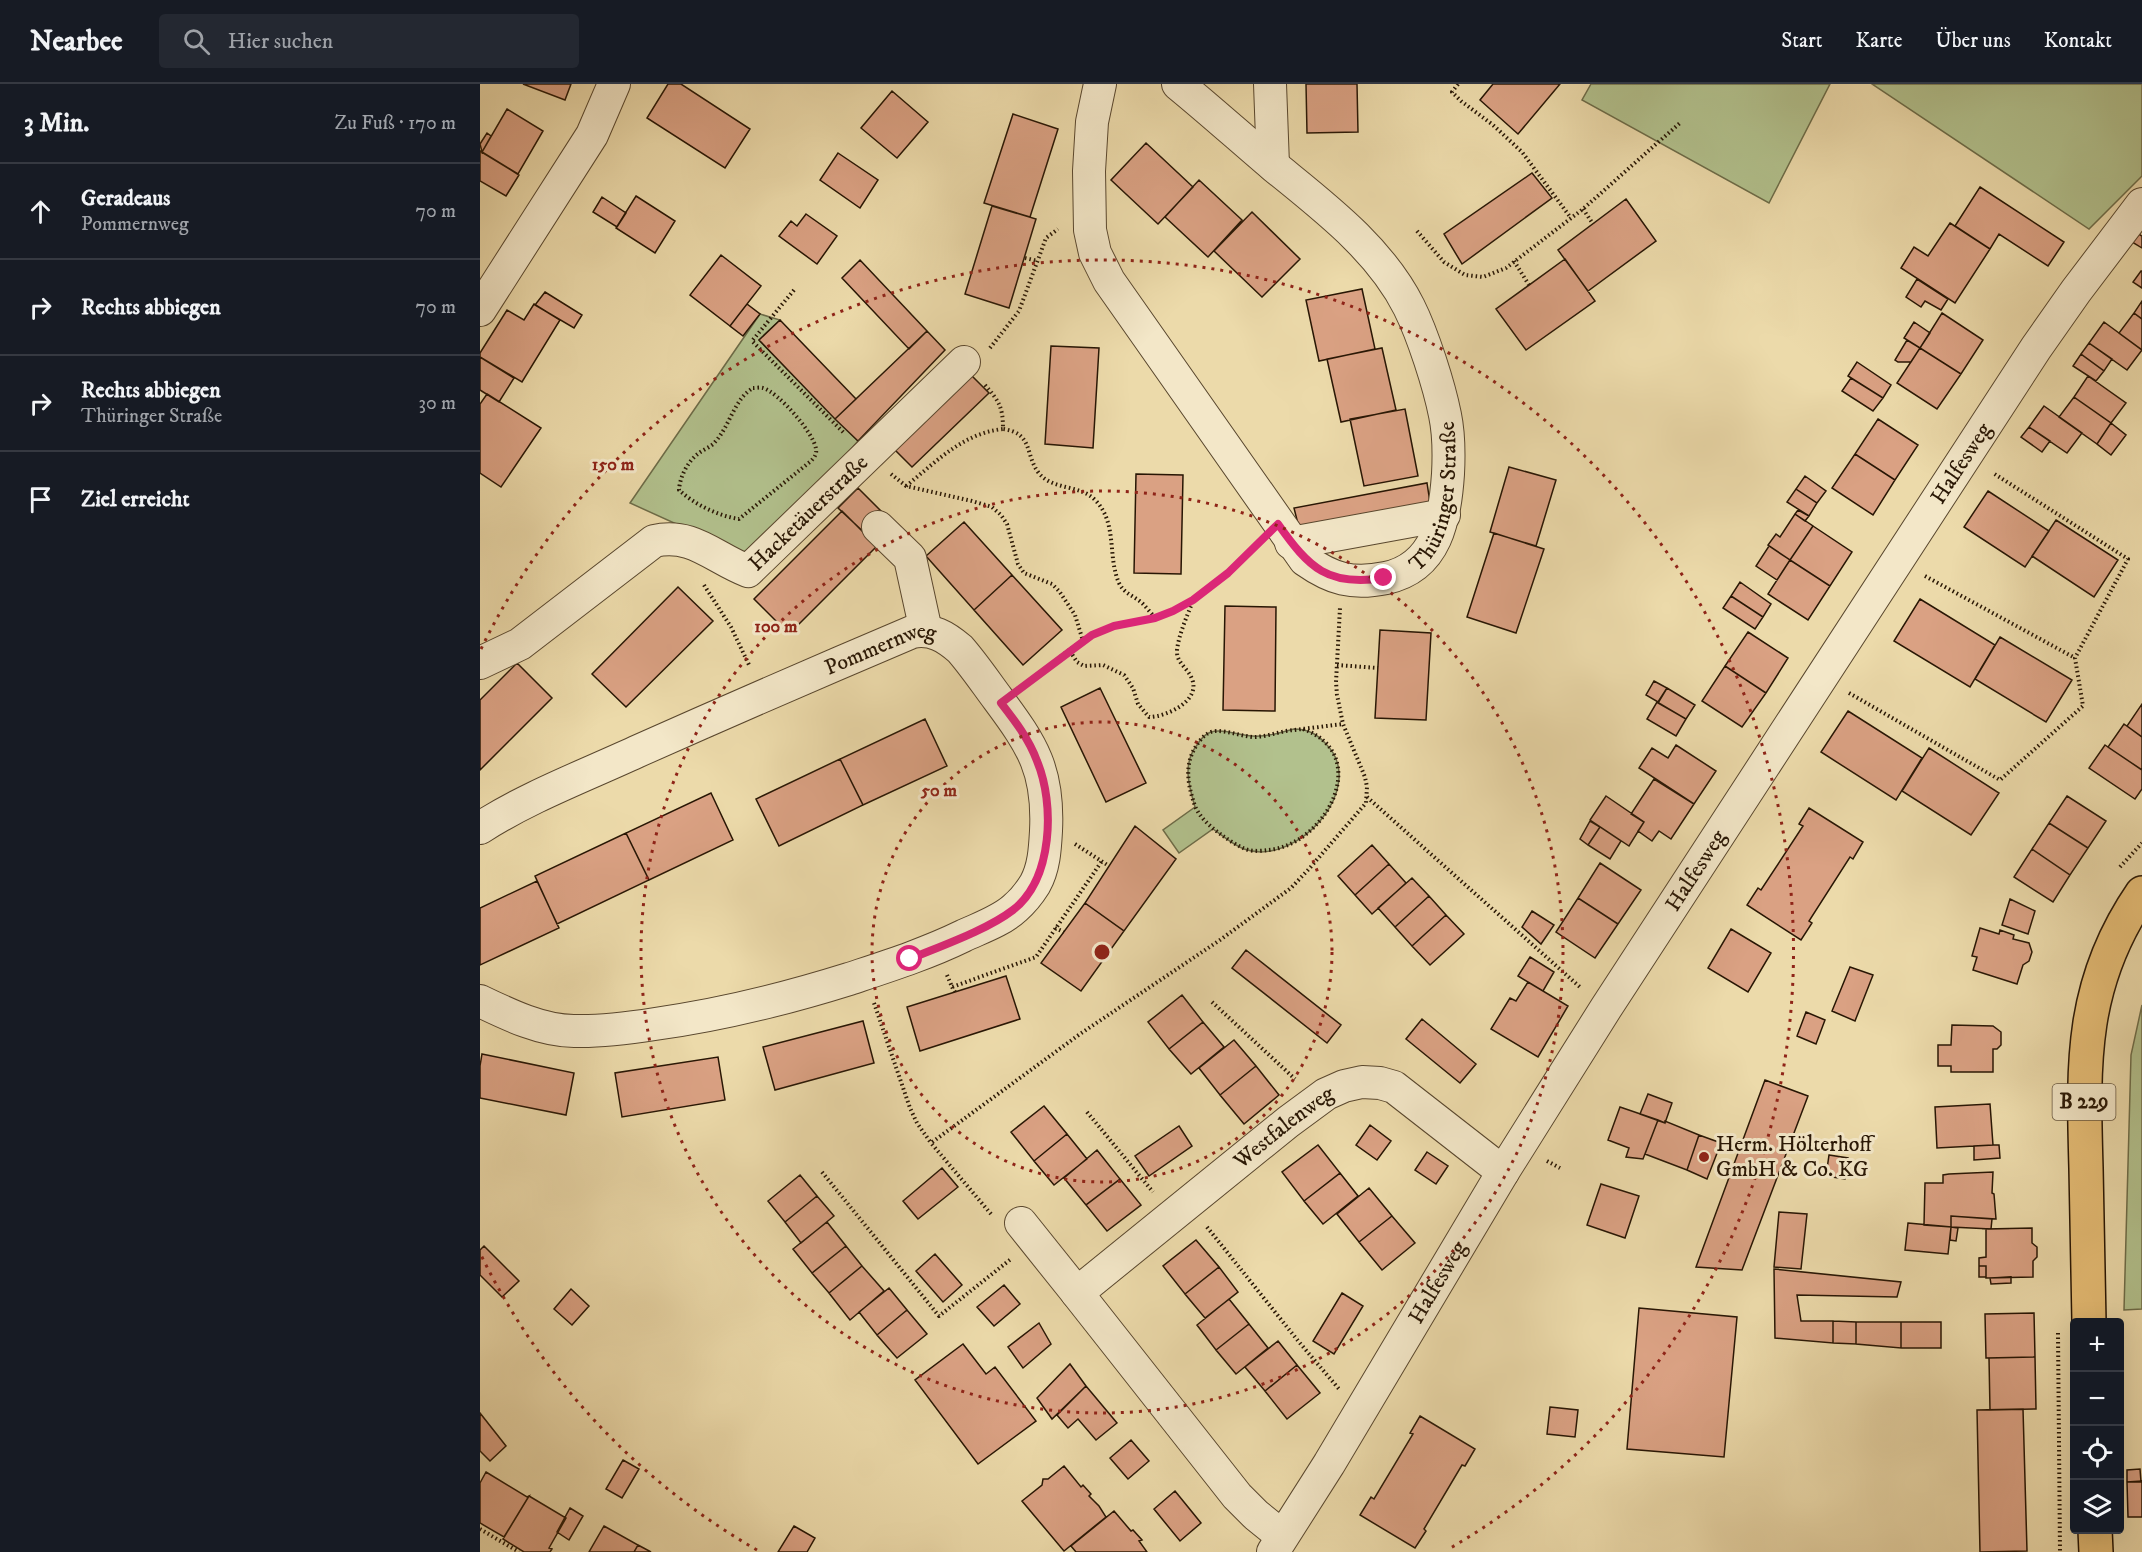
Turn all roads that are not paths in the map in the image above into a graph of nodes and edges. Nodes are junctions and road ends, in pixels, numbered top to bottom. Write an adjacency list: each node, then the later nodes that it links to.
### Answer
1 (614, 84): 7 (street)
2 (1100, 84): 11 (street, Thüringer Straße)
3 (1178, 84): 5 (street, Thüringer Straße)
4 (1270, 84): 5 (street)
5 (1273, 165): 9 (street, Thüringer Straße)
6 (2142, 204): 17 (street, Halfesweg)
7 (480, 310)
8 (964, 362): 13 (street, Hacketäuerstraße)
9 (1444, 515): 11 (street); 11 (street, Thüringer Straße)
10 (878, 528): 12 (street)
11 (1285, 534)
12 (926, 631): 14 (street, Pommernweg); 16 (street, Pommernweg)
13 (480, 663)
14 (488, 823)
15 (2142, 893): 20 (main road, B 229)
16 (480, 1001)
17 (1503, 1172): 19 (street, Westfalenweg); 22 (street, Halfesweg)
18 (1028, 1231): 19 (street)
19 (1077, 1293): 22 (street)
20 (2089, 1318)
21 (2104, 1534): 23 (main road)
22 (1278, 1544)
23 (2096, 1552)

